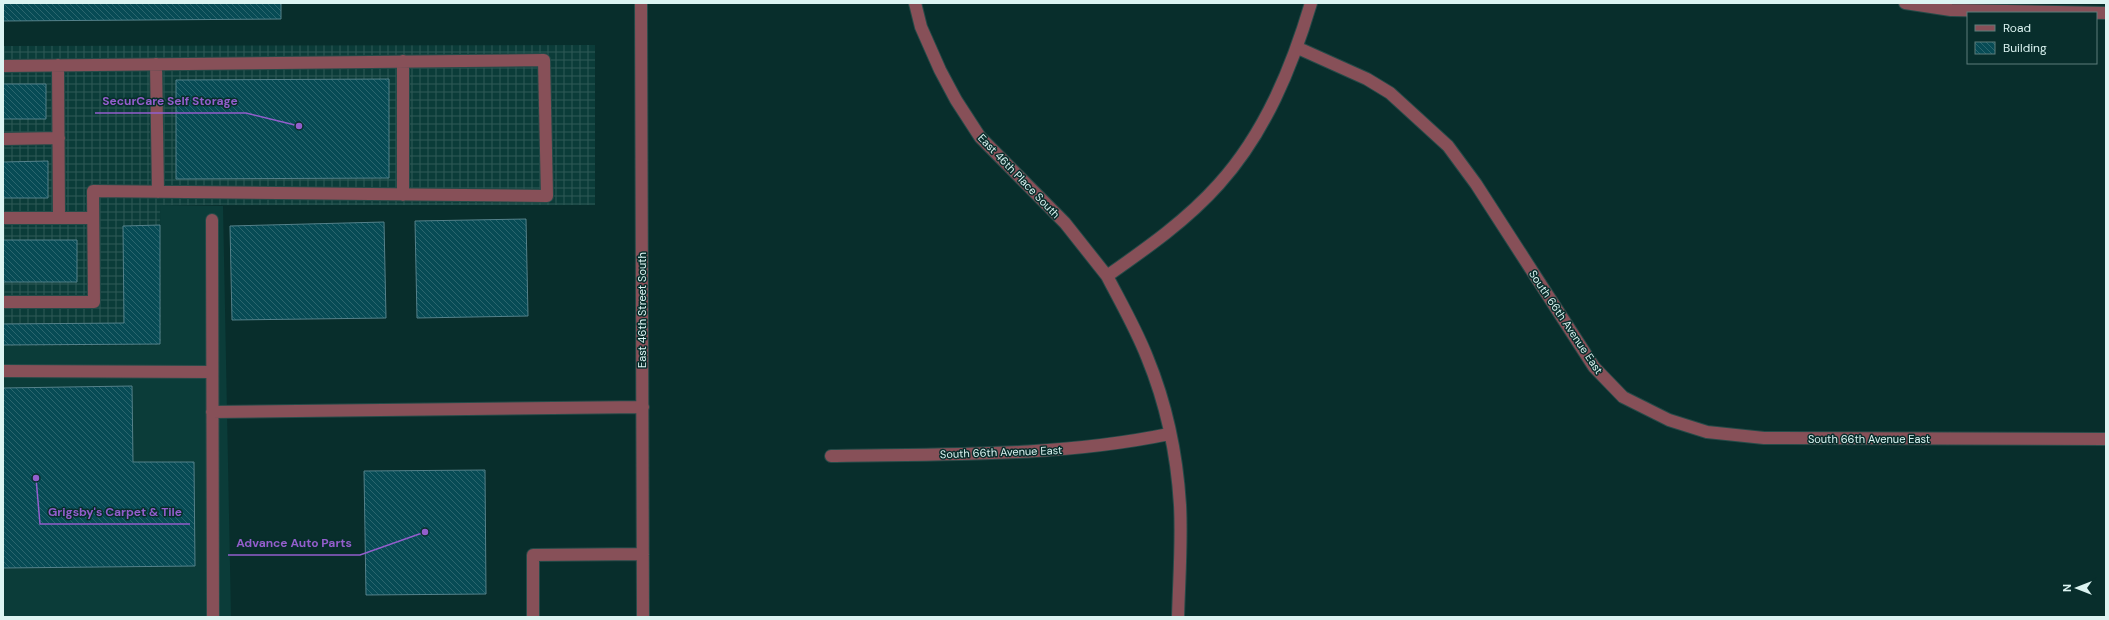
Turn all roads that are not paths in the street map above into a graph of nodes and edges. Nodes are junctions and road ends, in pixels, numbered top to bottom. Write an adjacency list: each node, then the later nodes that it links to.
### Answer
1 (641, 3): 23 (street, East 46th Street South)
2 (915, 3): 19 (street, East 46th Place South)
3 (1311, 3): 6 (street)
4 (1905, 3): 5 (street)
5 (2055, 12)
6 (1298, 48): 19 (street); 26 (street, South 66th Avenue East)
7 (403, 61): 8 (street); 14 (street); 14 (street)
8 (156, 64): 10 (street); 13 (street)
9 (3, 66): 10 (street)
10 (58, 66): 11 (street)
11 (59, 138): 12 (street); 16 (street)
12 (3, 139)
13 (158, 192): 14 (street); 17 (street)
14 (403, 195)
15 (3, 218): 16 (street)
16 (60, 218): 17 (street)
17 (93, 218): 20 (street)
18 (212, 220): 22 (street)
19 (1107, 276): 25 (street, East 46th Place South)
20 (3, 302)
21 (3, 371): 22 (street)
22 (212, 372): 24 (street)
23 (642, 406): 24 (street); 28 (street, East 46th Street South)
24 (212, 412): 29 (street)
25 (1169, 434): 27 (street, South 66th Avenue East); 32 (street, East 46th Place South)
26 (2106, 439)
27 (831, 456)
28 (642, 554): 30 (street); 31 (street, East 46th Street South)
29 (212, 617)
30 (533, 617)
31 (642, 617)
32 (1178, 617)

